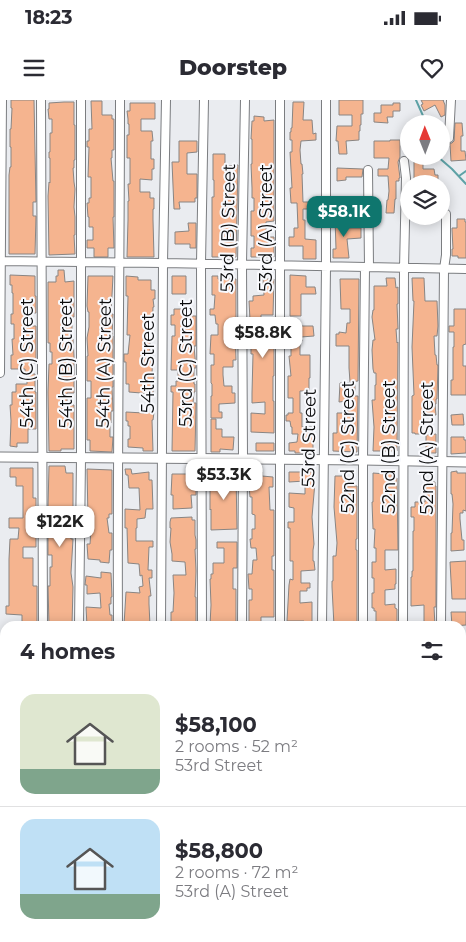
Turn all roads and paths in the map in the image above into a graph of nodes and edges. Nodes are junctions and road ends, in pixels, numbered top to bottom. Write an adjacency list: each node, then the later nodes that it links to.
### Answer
1 (2, 100): 15 (street)
2 (41, 100): 16 (street, 54th (C) Street)
3 (81, 100): 17 (street, 54th (B) Street)
4 (120, 100): 18 (street, 54th (A) Street)
5 (166, 100): 19 (street, 54th Street)
6 (204, 100): 20 (street, 53rd (C) Street)
7 (245, 100): 21 (street, 53rd (B) Street)
8 (280, 100): 22 (street, 53rd (A) Street)
9 (326, 100): 23 (street, 53rd Street)
10 (451, 100): 11 (street)
11 (450, 119)
12 (404, 165): 25 (street, 52nd (B) Street)
13 (368, 170): 24 (street, 52nd (C) Street)
14 (446, 225): 26 (street, 52nd (A) Street)
15 (0, 261): 16 (street); 28 (street)
16 (41, 261): 17 (street); 30 (street, 54th (C) Street)
17 (80, 262): 18 (street); 31 (street, 54th (B) Street)
18 (120, 262): 19 (street); 32 (street, 54th (A) Street)
19 (164, 262): 20 (street); 33 (street, 54th Street)
20 (201, 263): 21 (street); 34 (street, 53rd (C) Street)
21 (242, 264): 22 (street); 35 (street, 53rd (B) Street)
22 (280, 266): 23 (street); 36 (street, 53rd (A) Street)
23 (326, 267): 24 (street); 37 (street, 53rd Street)
24 (367, 267): 25 (street); 38 (street, 52nd (C) Street)
25 (404, 268): 26 (street); 39 (street, 52nd (B) Street)
26 (444, 269): 27 (street); 40 (street, 52nd (A) Street)
27 (466, 269)
28 (0, 373)
29 (0, 457): 30 (street)
30 (42, 458): 31 (street); 42 (street, 54th (C) Street)
31 (81, 458): 32 (street); 43 (street, 54th (B) Street)
32 (117, 458): 33 (street); 44 (street, 54th (A) Street)
33 (162, 458): 34 (street); 45 (street, 54th Street)
34 (202, 459): 35 (street); 46 (street, 53rd (C) Street)
35 (243, 459): 36 (street); 47 (street, 53rd (B) Street)
36 (281, 459): 37 (street); 48 (street, 53rd (A) Street)
37 (323, 460): 38 (street); 49 (street, 53rd Street)
38 (363, 460): 39 (street); 50 (street, 52nd (C) Street)
39 (404, 462): 40 (street); 51 (street, 52nd (B) Street)
40 (442, 462): 41 (street); 52 (street, 52nd (A) Street)
41 (466, 462)
42 (42, 621)
43 (79, 621)
44 (118, 621)
45 (162, 621)
46 (202, 621)
47 (242, 621)
48 (280, 621)
49 (322, 621)
50 (363, 621)
51 (403, 621)
52 (441, 621)

